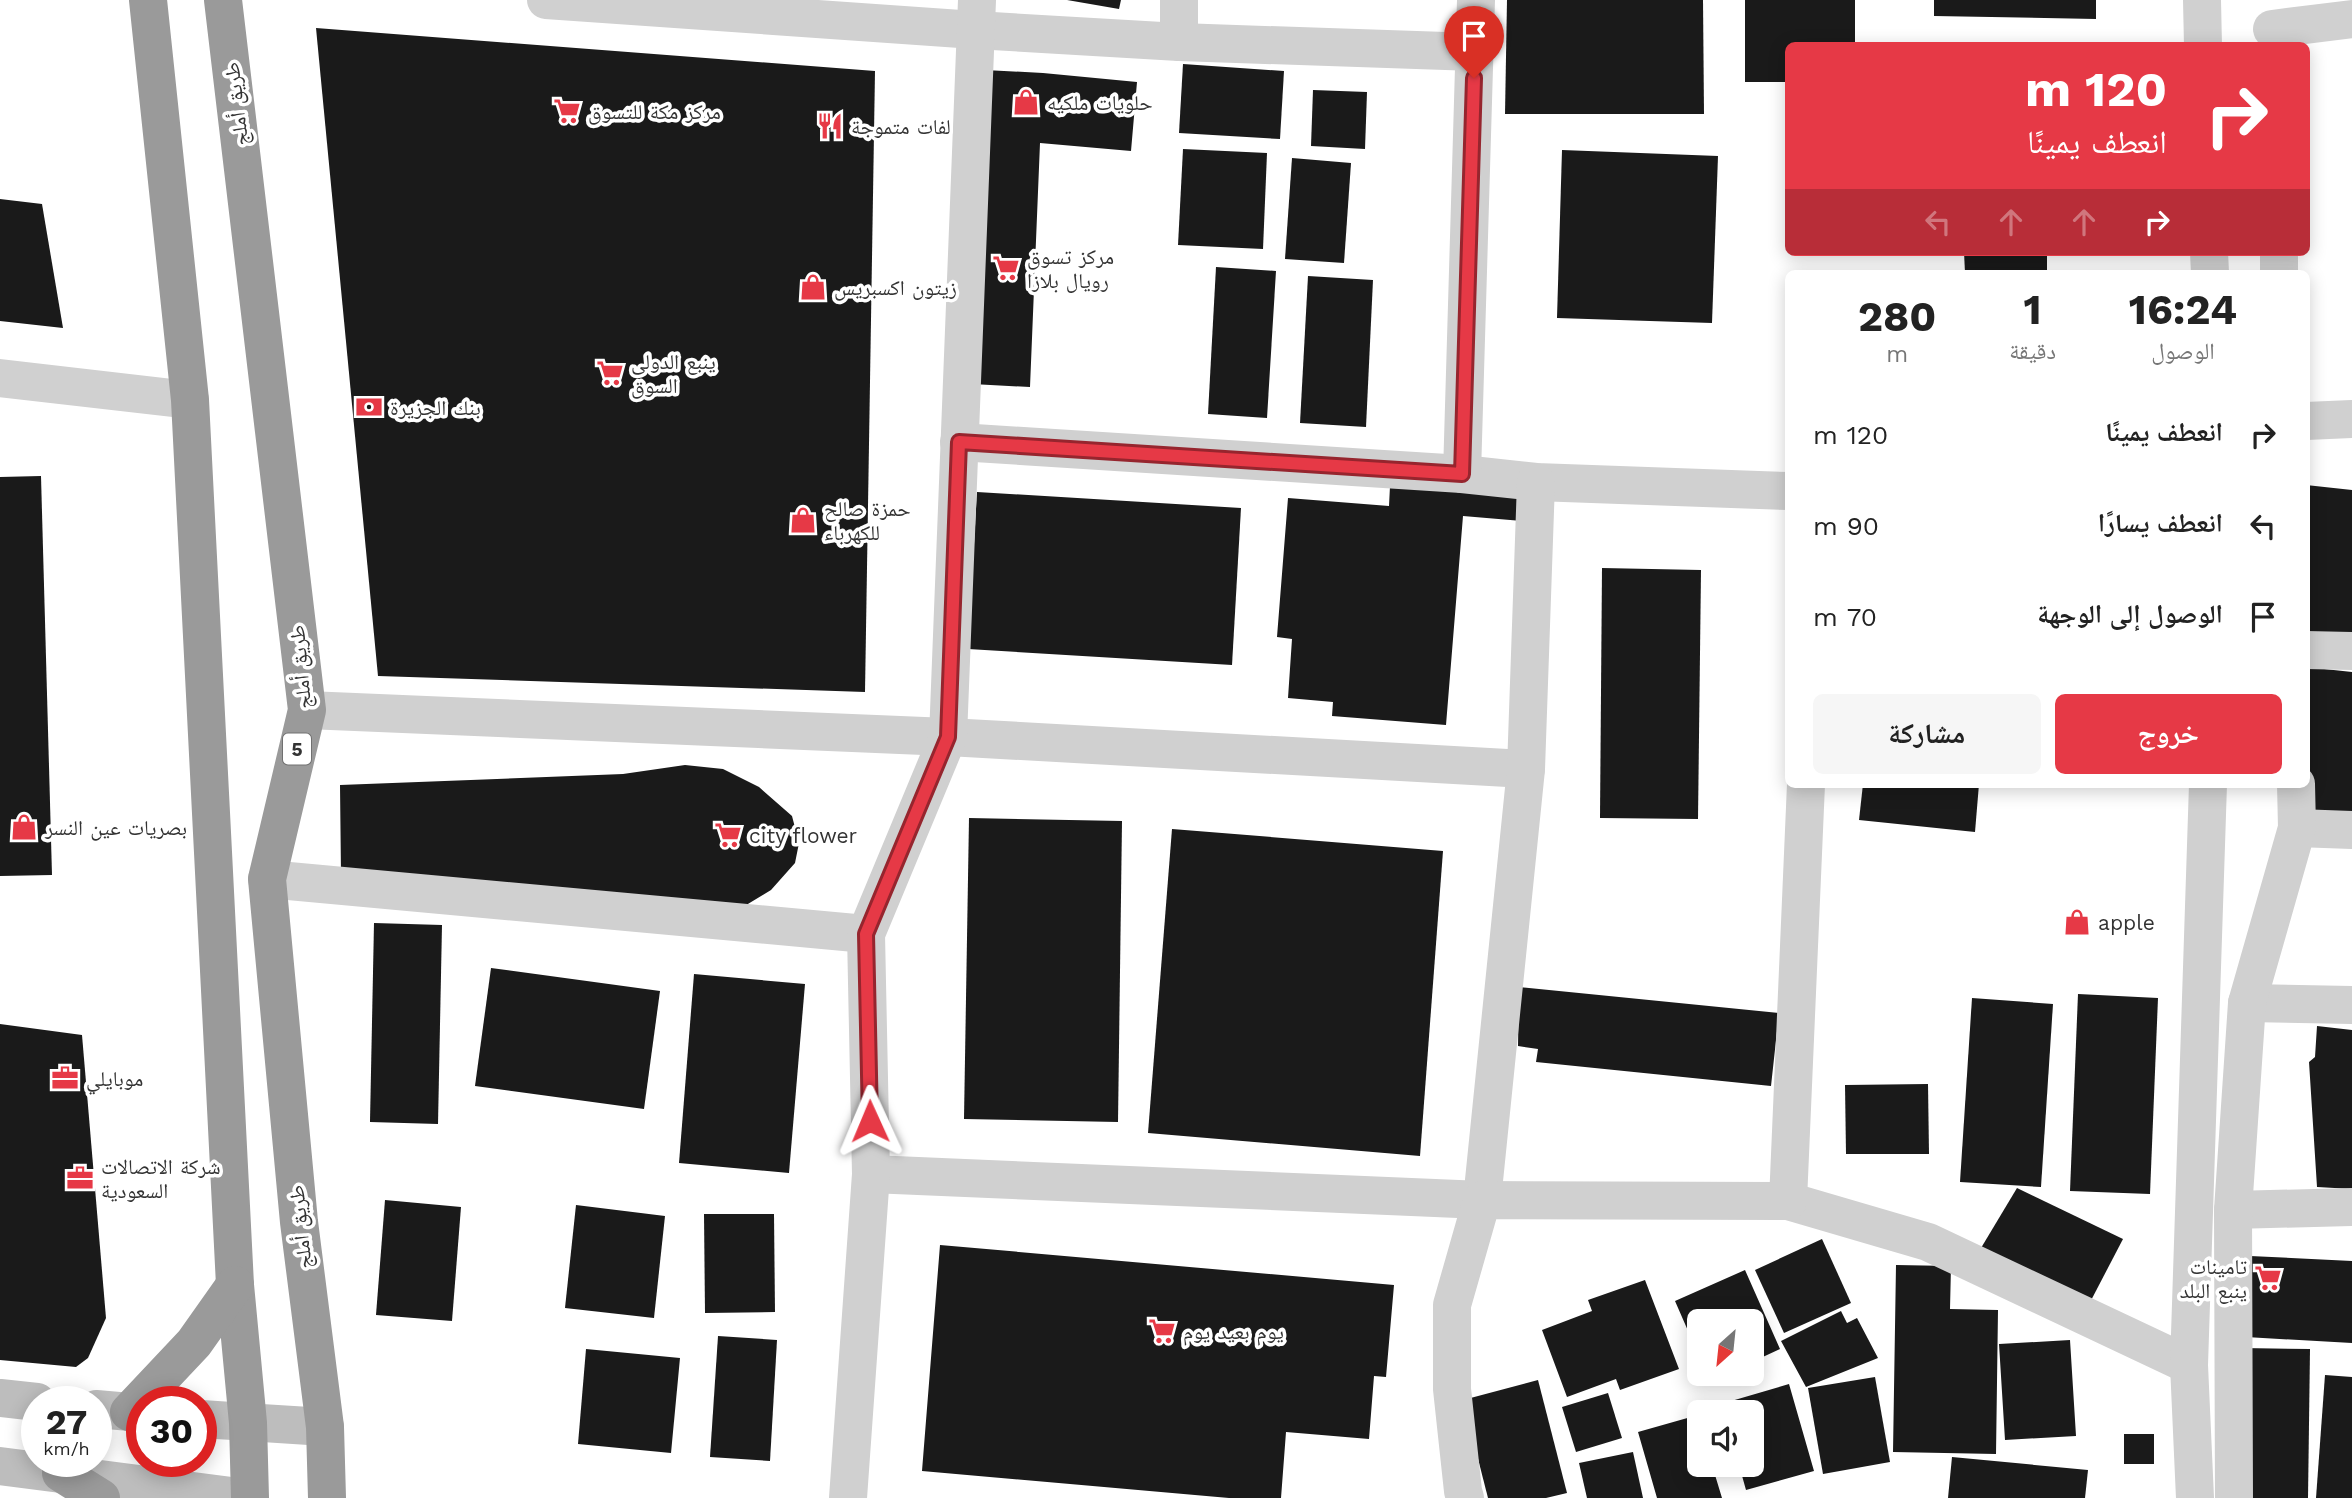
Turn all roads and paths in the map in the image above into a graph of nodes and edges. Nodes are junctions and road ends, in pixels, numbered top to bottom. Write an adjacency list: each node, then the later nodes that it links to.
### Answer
1 (148, 0): 14 (highway)
2 (223, 0): 23 (highway, طريق أملج / 5)
3 (546, 0): 7 (street)
4 (1179, 0): 10 (street)
5 (1476, 0): 12 (street)
6 (2202, 0): 11 (street)
7 (976, 15): 10 (street); 17 (street)
8 (2352, 19): 9 (street)
9 (2271, 25)
10 (1179, 42): 12 (street)
11 (2203, 42)
12 (1475, 52): 18 (street)
13 (0, 378): 14 (street)
14 (190, 400): 40 (highway)
15 (2352, 419): 16 (street)
16 (2310, 421)
17 (959, 442): 18 (street); 24 (street)
18 (1462, 474): 19 (street)
19 (1536, 482): 20 (street); 25 (street)
20 (1785, 491)
21 (2310, 650): 22 (street)
22 (2352, 651)
23 (307, 710): 24 (street); 31 (highway, طريق أملج / 5)
24 (948, 737): 25 (street); 32 (street)
25 (1526, 769): 36 (street)
26 (1806, 788): 37 (street)
27 (2208, 788): 41 (street)
28 (2296, 788): 29 (street)
29 (2297, 828): 30 (street); 33 (street)
30 (2352, 830)
31 (267, 878): 32 (street); 47 (highway, طريق أملج / 5)
32 (866, 934): 35 (street)
33 (2247, 1003): 34 (street); 39 (street)
34 (2352, 1005)
35 (871, 1174): 36 (street); 55 (street)
36 (1482, 1200): 37 (street); 56 (street)
37 (1788, 1201): 41 (street)
38 (2352, 1207): 39 (street)
39 (2233, 1210): 58 (street)
40 (234, 1285): 44 (highway); 46 (highway)
41 (2189, 1365): 57 (street)
42 (0, 1398): 43 (main road)
43 (21, 1400)
44 (122, 1411)
45 (217, 1420): 46 (main road)
46 (248, 1423): 47 (main road); 53 (highway)
47 (325, 1427): 54 (highway, طريق أملج / 5)
48 (0, 1466): 49 (main road)
49 (21, 1468)
50 (67, 1477): 52 (highway)
51 (91, 1477): 53 (main road)
52 (101, 1498)
53 (249, 1498)
54 (327, 1498)
55 (848, 1498)
56 (1465, 1498)
57 (2195, 1498)
58 (2234, 1498)

